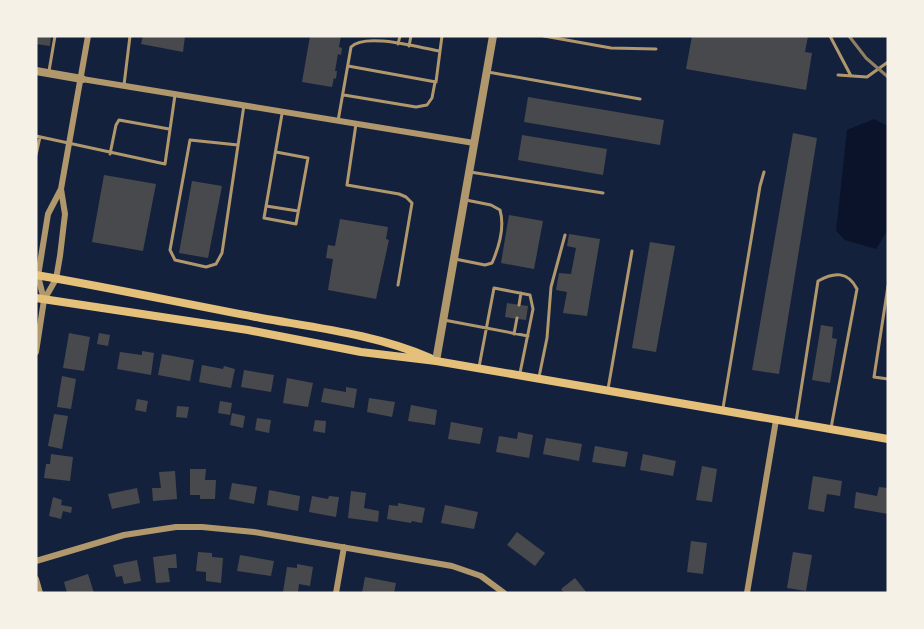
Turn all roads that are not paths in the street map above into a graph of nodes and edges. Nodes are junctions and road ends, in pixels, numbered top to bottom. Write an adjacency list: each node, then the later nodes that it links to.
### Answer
1 (55, 36): 18 (lane)
2 (88, 36): 21 (street)
3 (130, 36): 23 (lane)
4 (399, 36): 10 (lane)
5 (411, 36): 11 (lane)
6 (442, 36): 13 (lane)
7 (492, 36): 17 (street)
8 (544, 36): 12 (lane)
9 (830, 36): 20 (lane)
10 (398, 44): 11 (lane); 15 (lane)
11 (409, 46): 13 (lane)
12 (656, 49)
13 (440, 51): 22 (lane)
14 (888, 62): 20 (lane)
15 (348, 66): 22 (lane); 25 (lane)
16 (36, 71): 18 (street)
17 (486, 72): 26 (lane); 33 (street)
18 (48, 73): 21 (street)
19 (838, 75): 20 (lane)
20 (851, 76)
21 (82, 79): 23 (street); 34 (street)
22 (435, 82): 25 (lane)
23 (124, 86): 24 (street)
24 (176, 94): 27 (street); 31 (lane)
25 (343, 95): 29 (lane)
26 (640, 99)
27 (244, 105): 28 (street); 35 (lane)
28 (283, 112): 29 (street); 36 (lane)
29 (338, 121): 30 (street)
30 (356, 124): 33 (street); 51 (lane)
31 (169, 129): 38 (lane); 38 (lane)
32 (38, 137): 34 (lane); 37 (lane)
33 (474, 143): 39 (street)
34 (69, 145): 38 (lane); 41 (street)
35 (238, 145): 35 (lane)
36 (276, 152): 44 (lane); 45 (lane)
37 (36, 154)
38 (110, 154)
39 (469, 171): 42 (lane); 43 (street)
40 (764, 172): 69 (lane)
41 (61, 189): 49 (street); 50 (street)
42 (603, 193)
43 (464, 200): 48 (street); 48 (lane)
44 (266, 206): 45 (lane); 45 (lane)
45 (298, 211)
46 (565, 235): 66 (lane)
47 (632, 251): 68 (lane)
48 (453, 259): 58 (street)
49 (37, 276): 50 (main road); 54 (street)
50 (56, 279): 54 (street); 63 (main road)
51 (398, 285)
52 (888, 286): 56 (lane)
53 (521, 293): 55 (lane); 59 (lane); 61 (lane)
54 (40, 299): 62 (street); 63 (main road)
55 (519, 305)
56 (886, 311): 67 (lane)
57 (517, 318): 60 (lane)
58 (442, 320): 59 (lane); 63 (street)
59 (487, 328): 60 (lane); 64 (lane)
60 (514, 334): 61 (lane)
61 (528, 336): 65 (lane)
62 (36, 352)
63 (436, 361): 64 (main road)
64 (479, 369): 65 (main road)
65 (520, 376): 66 (main road)
66 (539, 379): 68 (main road)
67 (888, 379)
68 (608, 391): 69 (main road)
69 (723, 410): 70 (main road)
70 (776, 420): 71 (main road); 80 (street)
71 (796, 424): 72 (main road); 72 (lane)
72 (830, 430): 73 (main road)
73 (888, 439)
74 (344, 547): 75 (street); 78 (street); 79 (street)
75 (36, 561)
76 (36, 579): 77 (street)
77 (40, 593)
78 (336, 593)
79 (504, 593)
80 (747, 593)

